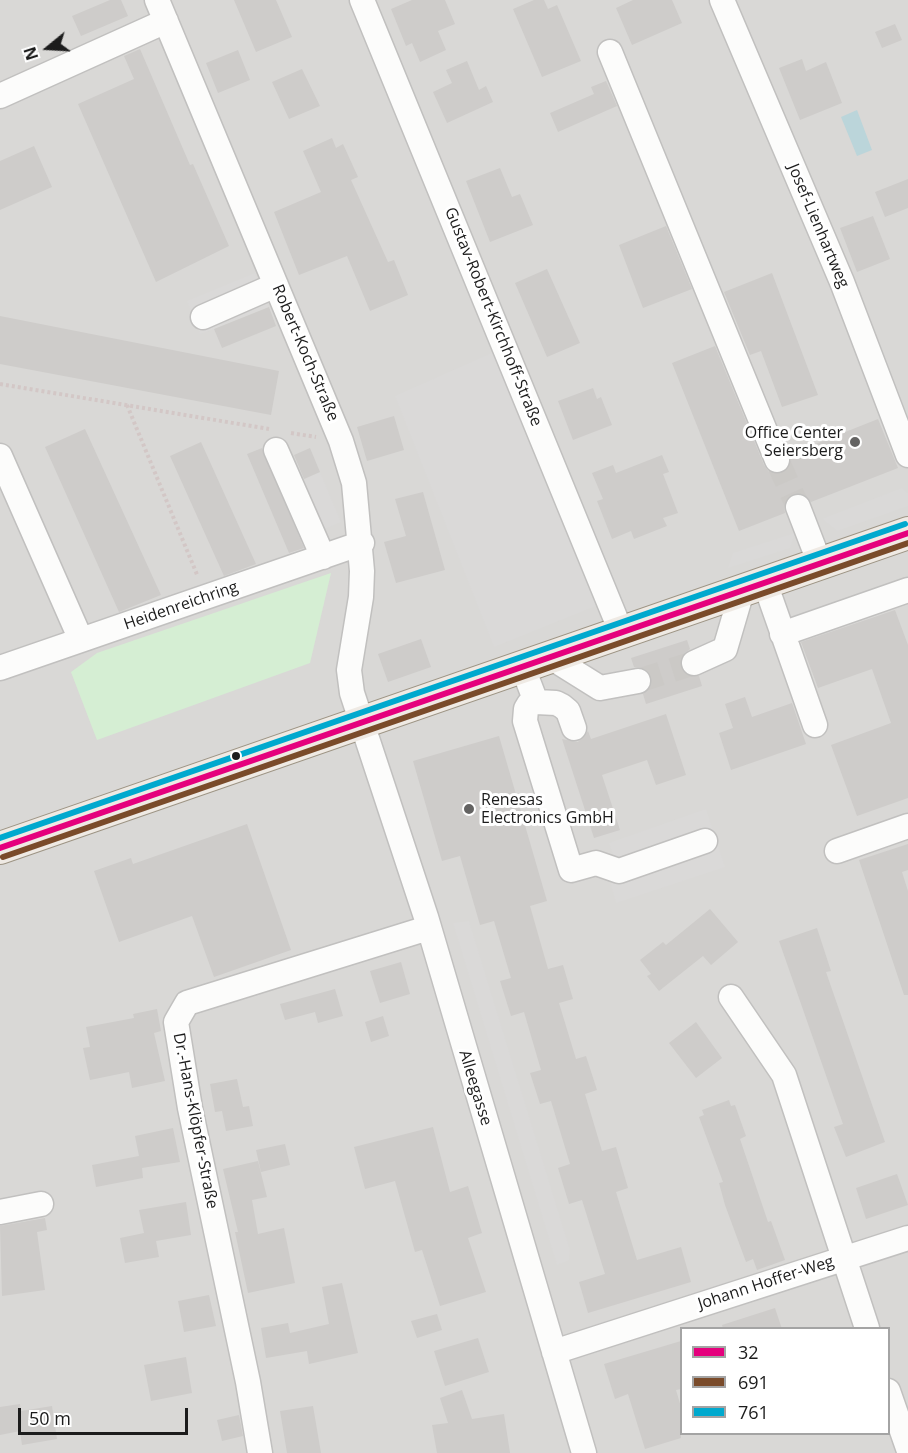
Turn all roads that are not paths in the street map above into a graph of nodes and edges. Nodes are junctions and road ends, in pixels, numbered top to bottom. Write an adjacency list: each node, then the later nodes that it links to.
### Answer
1 (362, 0): 19 (street, Gustav-Robert-Kirchhoff-Straße)
2 (722, 0): 9 (street, Josef-Lienhartweg)
3 (161, 10): 5 (street); 6 (street, Robert-Koch-Straße)
4 (610, 52): 11 (street)
5 (0, 96)
6 (276, 285): 7 (street); 14 (street, Robert-Koch-Straße)
7 (203, 317)
8 (276, 450): 15 (street)
9 (908, 455)
10 (0, 456): 21 (street)
11 (777, 459)
12 (798, 507): 16 (street)
13 (908, 533): 16 (main road)
14 (362, 543): 15 (street, Heidenreichring); 27 (street, Robert-Koch-Straße)
15 (323, 557): 21 (street, Heidenreichring)
16 (820, 564): 17 (main road)
17 (754, 587): 19 (main road); 20 (street); 23 (street)
18 (908, 590): 20 (street)
19 (622, 634): 22 (main road)
20 (782, 634): 28 (street)
21 (81, 640): 24 (street, Heidenreichring)
22 (537, 663): 25 (street); 26 (street); 27 (main road)
23 (694, 663)
24 (0, 668)
25 (638, 681)
26 (536, 702): 29 (street); 31 (street)
27 (362, 724): 32 (main road); 34 (street, Alleegasse)
28 (815, 725)
29 (574, 728)
30 (908, 826): 33 (street)
31 (705, 841)
32 (0, 848)
33 (837, 851)
34 (428, 928): 41 (street, Alleegasse); 44 (street, Dr.-Hans-Klöpfer-Straße)
35 (731, 997): 39 (street, Johann Hoffer-Weg)
36 (41, 1203): 37 (street)
37 (0, 1212)
38 (908, 1238): 39 (street)
39 (843, 1258): 40 (street); 41 (street, Johann Hoffer-Weg)
40 (866, 1327)
41 (554, 1352): 45 (street, Alleegasse)
42 (890, 1397): 43 (street)
43 (908, 1448)
44 (260, 1453)
45 (584, 1453)

